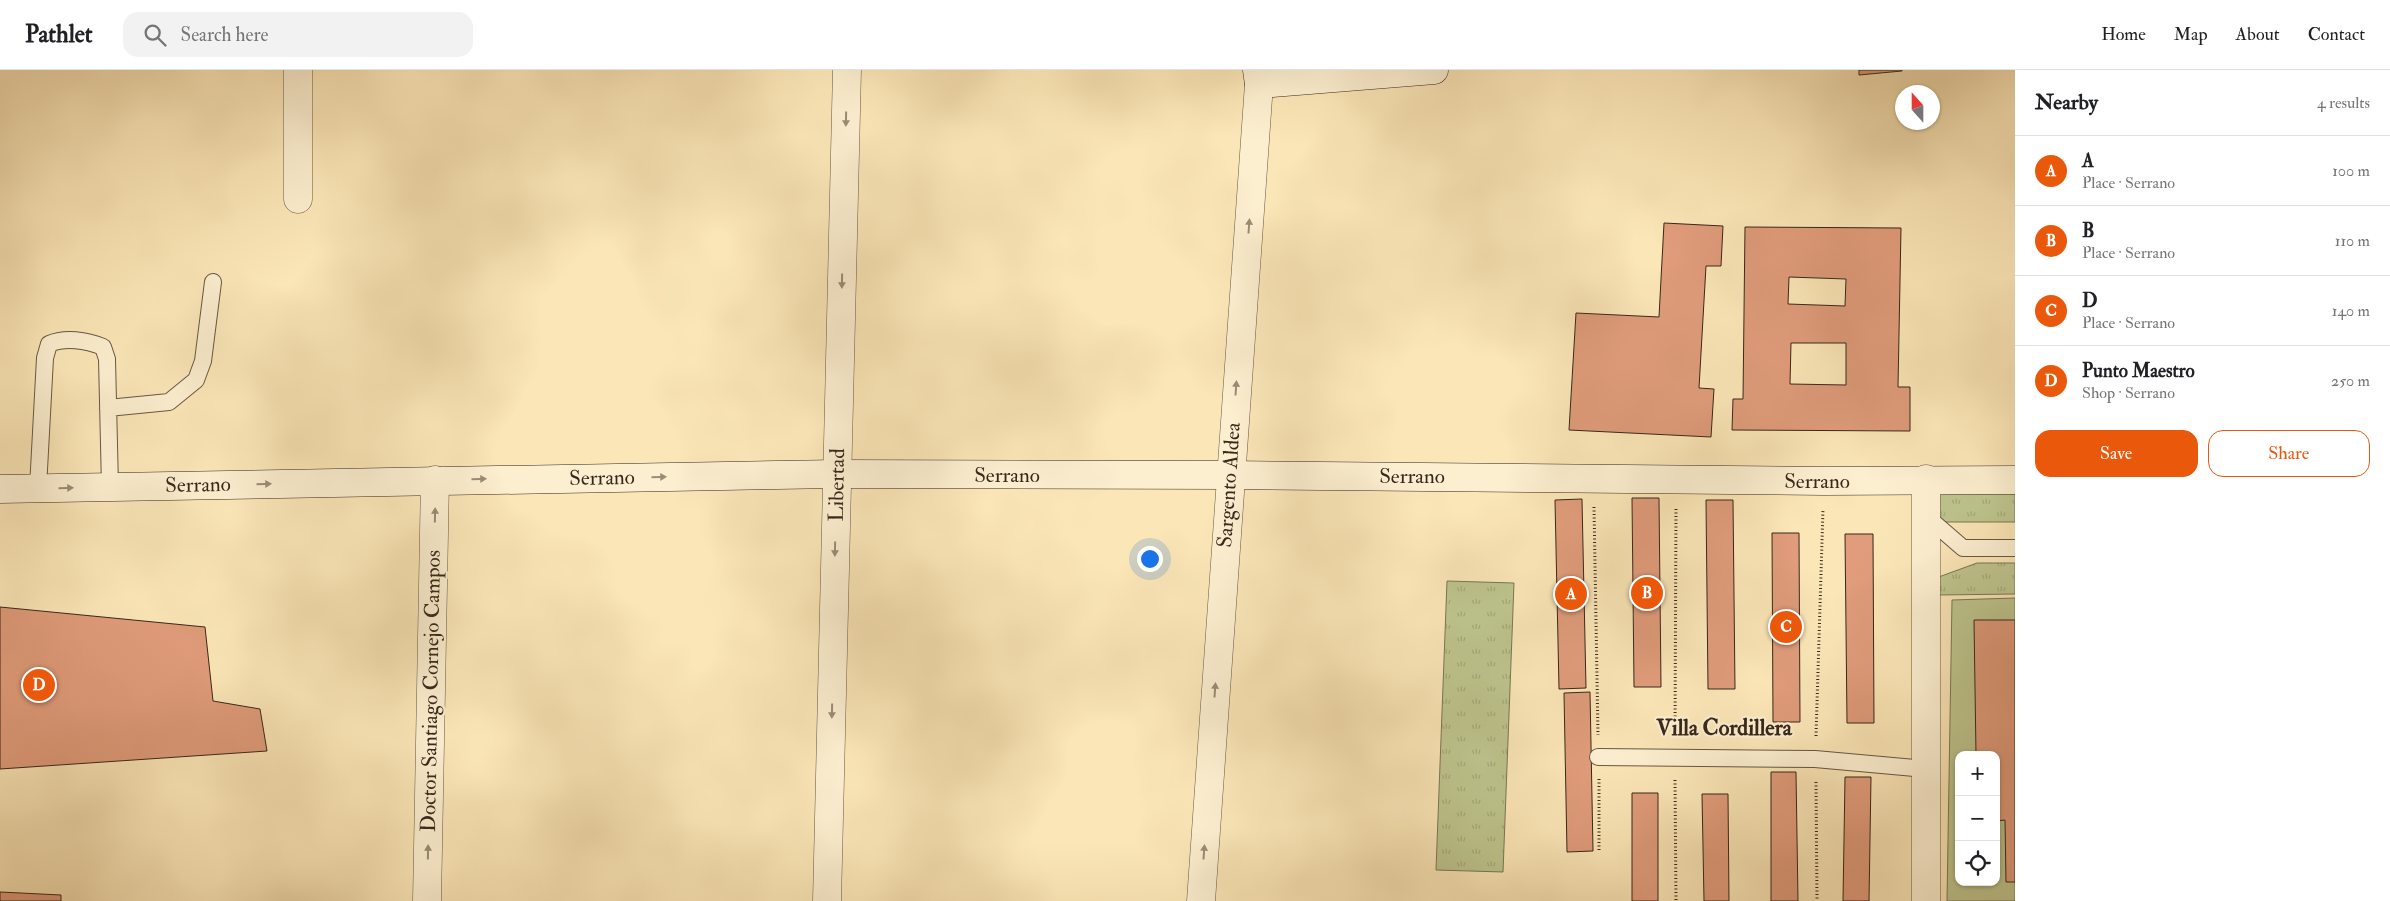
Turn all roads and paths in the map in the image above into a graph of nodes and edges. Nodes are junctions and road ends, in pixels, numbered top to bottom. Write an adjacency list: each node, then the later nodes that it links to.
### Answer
1 (298, 70): 5 (street)
2 (847, 70): 8 (street, Libertad, one-way to 8)
3 (1429, 70): 4 (street)
4 (1258, 77): 9 (street, Sargento Aldea, one-way to 4)
5 (298, 199)
6 (213, 282): 7 (lane)
7 (108, 408): 16 (lane); 17 (lane)
8 (837, 474): 9 (street, Serrano); 12 (street, Serrano, one-way to 8); 27 (street, Libertad, one-way to 27)
9 (1230, 475): 10 (street, Serrano); 28 (street, Sargento Aldea, one-way to 9)
10 (1594, 478): 13 (street, Serrano); 21 (path)
11 (1926, 479): 14 (street, Serrano); 15 (street, Serrano); 19 (street)
12 (435, 480): 16 (street, Serrano, one-way to 12); 26 (street, Doctor Santiago Cornejo Campos, one-way to 12)
13 (1676, 480): 15 (street, Serrano); 22 (path)
14 (2015, 480)
15 (1824, 481): 23 (path)
16 (110, 487): 17 (street, Serrano, one-way to 16)
17 (38, 488): 18 (street, Serrano)
18 (0, 489)
19 (1926, 516): 20 (lane); 24 (street)
20 (2015, 548)
21 (1598, 757): 22 (lane); 25 (path)
22 (1675, 758): 23 (lane); 29 (path)
23 (1815, 758): 24 (lane); 30 (path)
24 (1926, 769): 31 (street)
25 (1599, 851)
26 (427, 901)
27 (828, 901)
28 (1201, 901)
29 (1676, 901)
30 (1818, 901)
31 (1926, 901)

